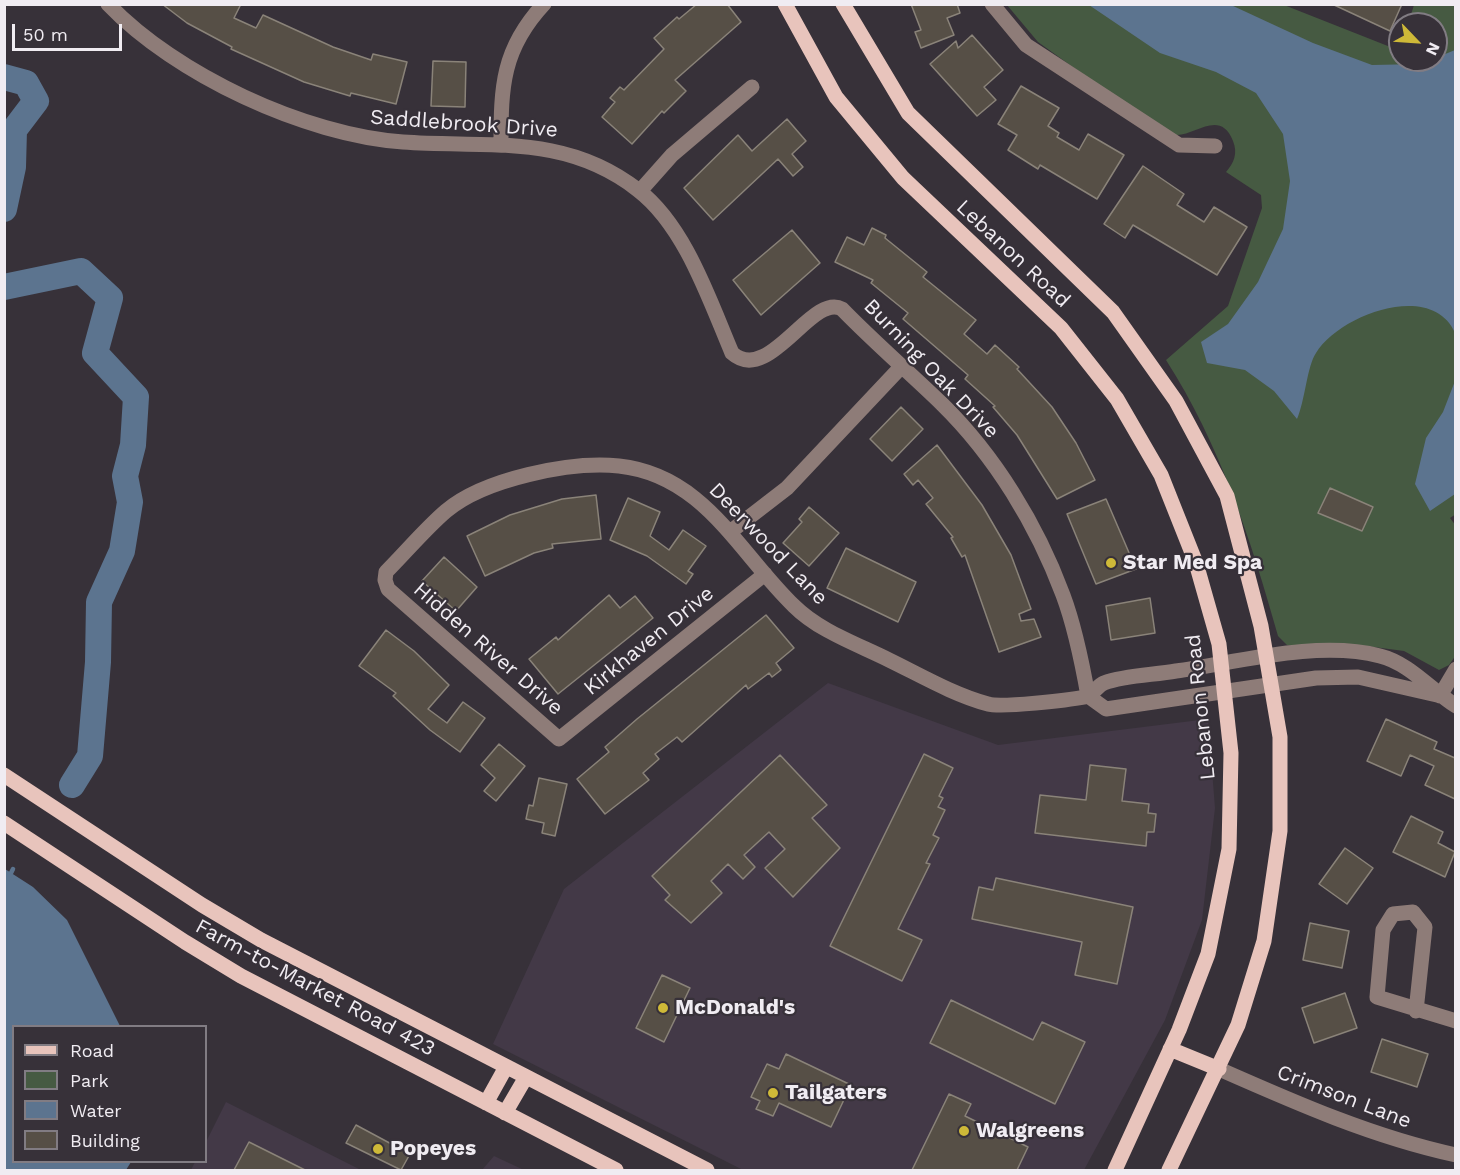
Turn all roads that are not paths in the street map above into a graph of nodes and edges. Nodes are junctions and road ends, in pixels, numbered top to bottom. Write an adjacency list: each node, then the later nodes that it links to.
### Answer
1 (108, 4): 7 (street, Saddlebrook Drive)
2 (544, 4): 7 (street)
3 (784, 4): 16 (main road, Lebanon Road)
4 (843, 4): 15 (main road, Lebanon Road)
5 (992, 4): 8 (street)
6 (752, 87): 9 (street)
7 (501, 144): 9 (street, Saddlebrook Drive)
8 (1215, 146)
9 (639, 191): 10 (street, Saddlebrook Drive)
10 (836, 306): 11 (street, Burning Oak Drive)
11 (901, 367): 12 (street); 20 (street, Burning Oak Drive)
12 (730, 532): 13 (street, Deerwood Lane); 14 (street, Deerwood Lane)
13 (765, 574): 20 (street, Deerwood Lane); 23 (street, Kirkhaven Drive)
14 (388, 590): 23 (street, Hidden River Drive)
15 (1267, 658): 16 (street, Deerwood Lane); 18 (main road, Lebanon Road); 21 (street, Deerwood Lane)
16 (1222, 664): 19 (main road, Lebanon Road); 20 (street, Deerwood Lane)
17 (1455, 669): 21 (street)
18 (1271, 685): 19 (street, Deerwood Lane); 21 (street, Deerwood Lane); 30 (main road, Lebanon Road)
19 (1225, 693): 20 (street, Deerwood Lane); 28 (main road, Lebanon Road)
20 (1088, 696)
21 (1440, 696): 22 (street, Deerwood Lane)
22 (1455, 706)
23 (559, 739)
24 (4, 775): 29 (main road)
25 (4, 823): 32 (main road, Farm-to-Market Road 423)
26 (1416, 1011): 26 (street); 27 (street)
27 (1455, 1021)
28 (1170, 1049): 30 (main road); 37 (main road, Lebanon Road)
29 (506, 1067): 31 (main road); 32 (main road)
30 (1219, 1069): 34 (street, Crimson Lane); 38 (main road, Lebanon Road)
31 (525, 1077): 33 (main road); 36 (main road)
32 (486, 1103): 33 (main road, Farm-to-Market Road 423)
33 (505, 1113): 35 (main road, Farm-to-Market Road 423)
34 (1455, 1155)
35 (616, 1170)
36 (706, 1170)
37 (1115, 1170)
38 (1169, 1170)

